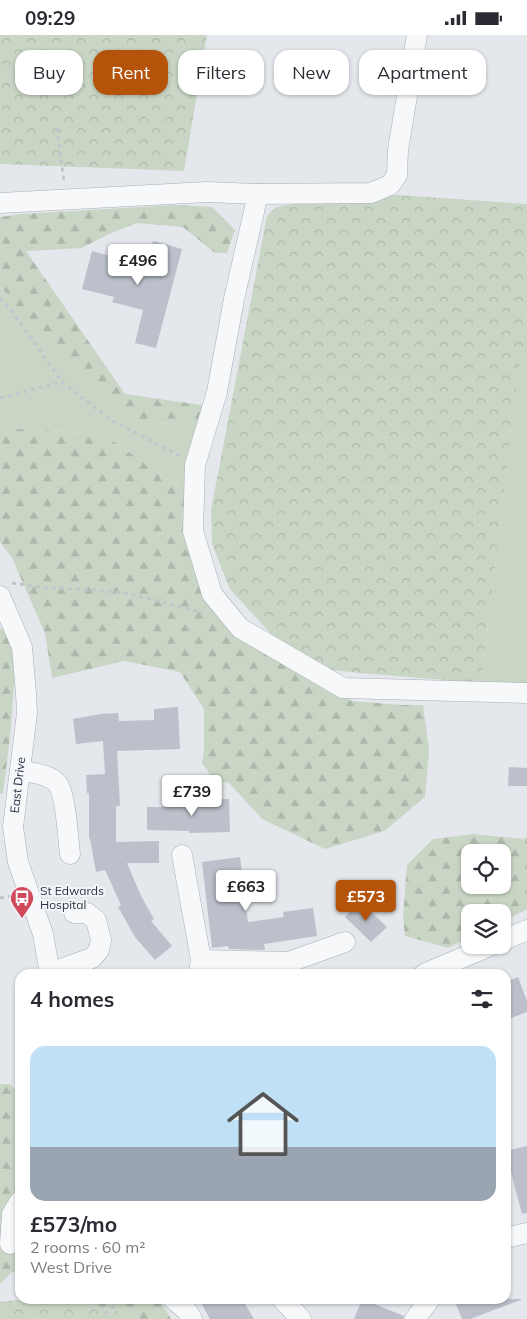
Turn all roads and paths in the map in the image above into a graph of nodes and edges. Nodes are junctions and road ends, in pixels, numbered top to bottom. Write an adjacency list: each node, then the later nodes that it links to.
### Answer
1 (417, 35): 3 (street)
2 (57, 128): 4 (path)
3 (258, 194): 4 (street); 9 (street)
4 (67, 200): 5 (street)
5 (0, 203)
6 (0, 299): 7 (path)
7 (62, 382): 8 (path); 9 (path)
8 (0, 398)
9 (195, 465): 12 (street)
10 (4, 590): 11 (path); 13 (street, East Drive)
11 (206, 614)
12 (527, 693)
13 (20, 770): 14 (street); 22 (street, East Drive)
14 (70, 854)
15 (182, 855): 21 (street)
16 (74, 913): 23 (street)
17 (527, 930): 18 (street)
18 (511, 937)
19 (345, 942): 21 (street)
20 (471, 954): 24 (street)
21 (200, 967)
22 (49, 969)
23 (61, 969)
24 (436, 969)
25 (15, 1209): 28 (street)
26 (527, 1233): 27 (street)
27 (511, 1237)
28 (10, 1244)
29 (100, 1304): 30 (path)
30 (116, 1304)
31 (179, 1304): 34 (street)
32 (287, 1304): 35 (street)
33 (426, 1304): 36 (street)
34 (192, 1319)
35 (301, 1319)
36 (414, 1319)

